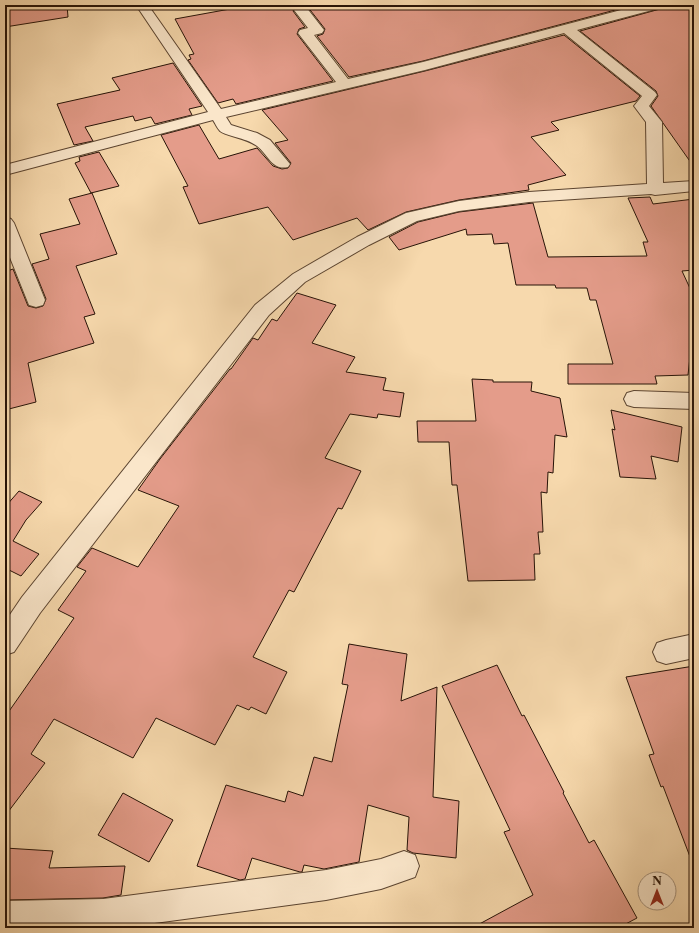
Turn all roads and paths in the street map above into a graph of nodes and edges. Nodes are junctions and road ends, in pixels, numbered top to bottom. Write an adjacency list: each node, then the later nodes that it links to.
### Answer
1 (142, 5): 6 (street)
2 (655, 5): 4 (street)
3 (301, 10): 5 (street)
4 (566, 28): 5 (street); 10 (street)
5 (345, 84): 6 (street)
6 (218, 114): 7 (street); 8 (street)
7 (282, 164)
8 (5, 170)
9 (694, 186): 10 (street)
10 (655, 190): 15 (street)
11 (5, 223): 12 (street)
12 (36, 300)
13 (634, 399): 14 (street)
14 (694, 401)
15 (5, 643)
16 (694, 646): 17 (street)
17 (666, 652)
18 (404, 866): 20 (street)
19 (5, 916): 20 (street)
20 (102, 921)

